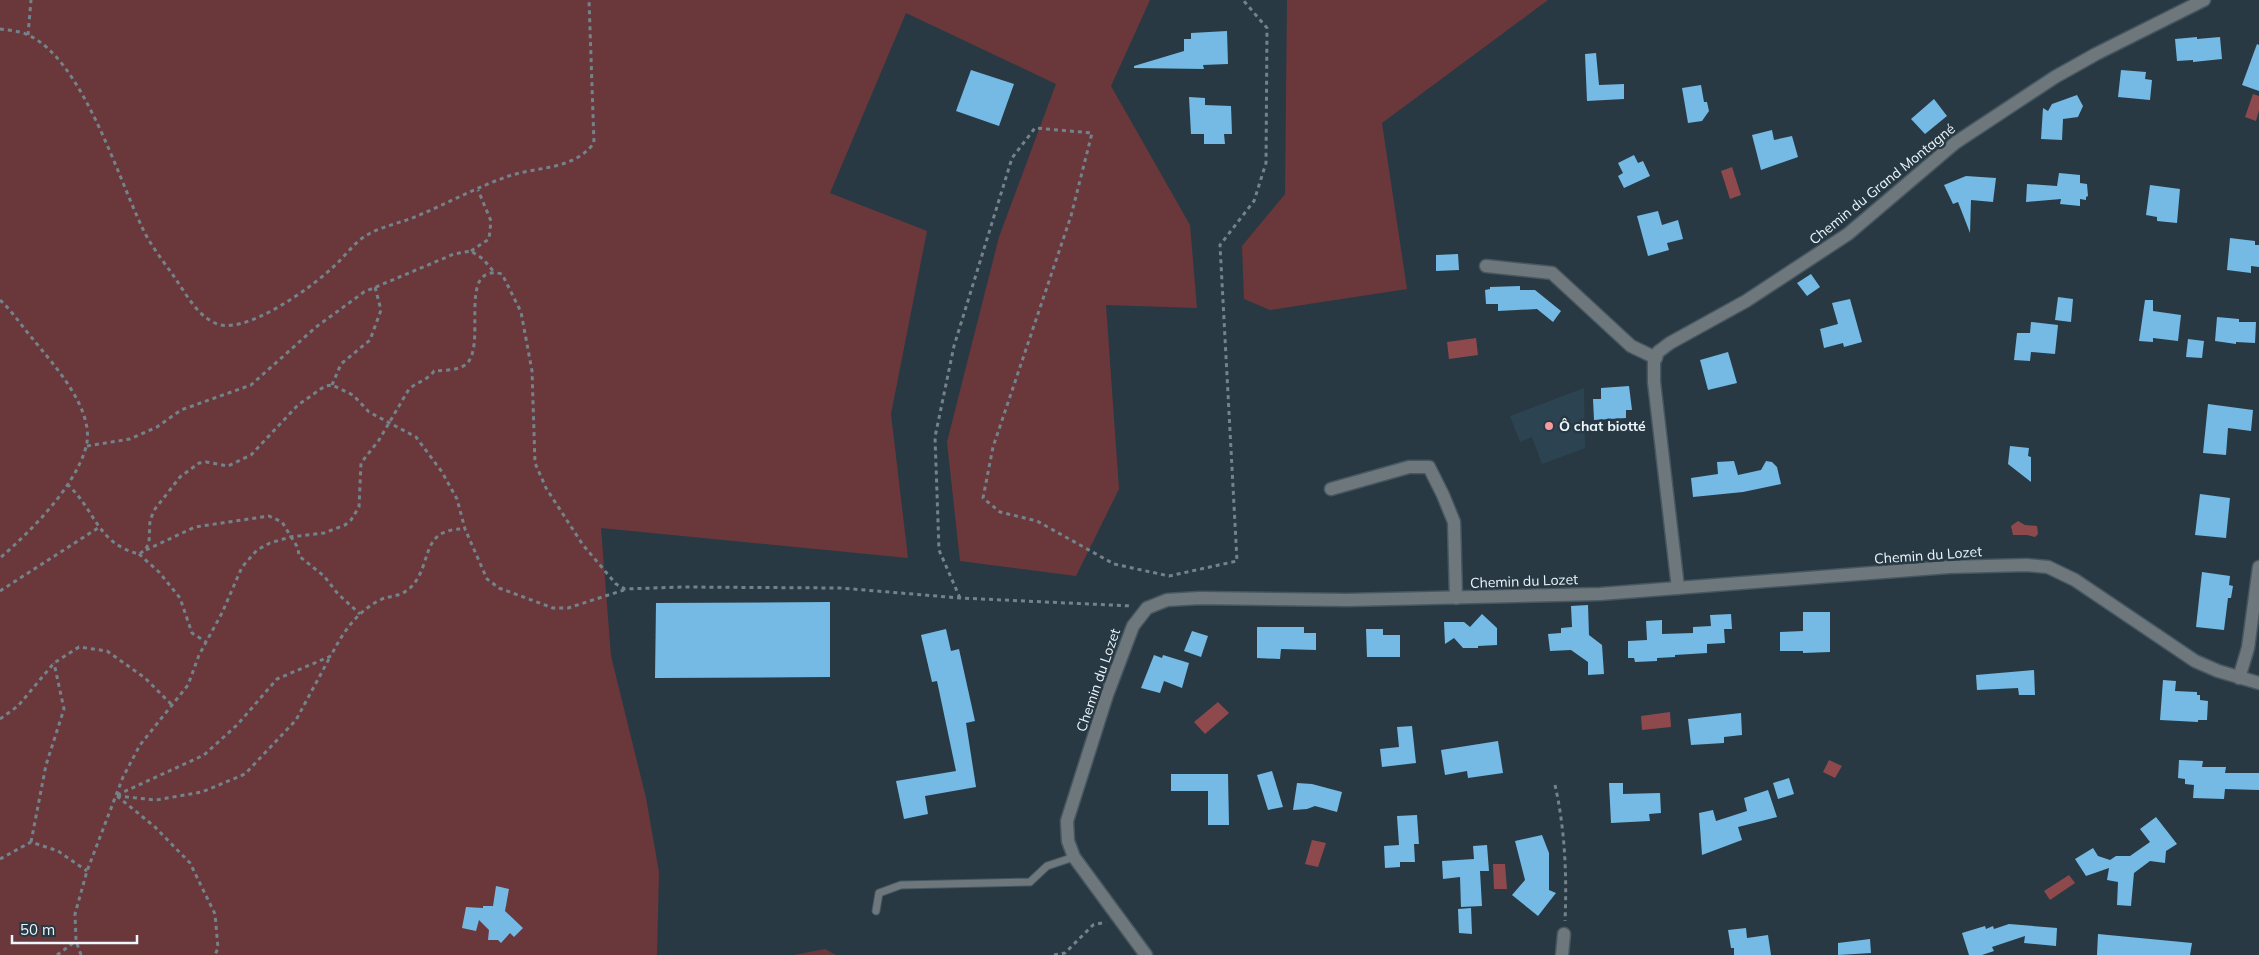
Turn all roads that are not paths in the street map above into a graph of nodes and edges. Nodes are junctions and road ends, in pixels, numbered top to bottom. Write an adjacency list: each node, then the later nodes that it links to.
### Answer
1 (2204, 0): 3 (street, Chemin du Grand Montagné)
2 (1486, 266): 3 (street)
3 (1656, 358): 6 (street)
4 (1331, 489): 7 (street)
5 (2259, 567): 8 (street)
6 (1678, 588): 7 (street, Chemin du Lozet); 8 (street, Chemin du Lozet)
7 (1456, 598): 10 (street, Chemin du Lozet)
8 (2239, 678): 9 (street, Chemin du Lozet)
9 (2259, 683)
10 (1074, 857): 11 (lane); 13 (street, Chemin du Lozet)
11 (876, 911)
12 (1564, 934): 14 (street)
13 (1146, 955)
14 (1562, 955)

